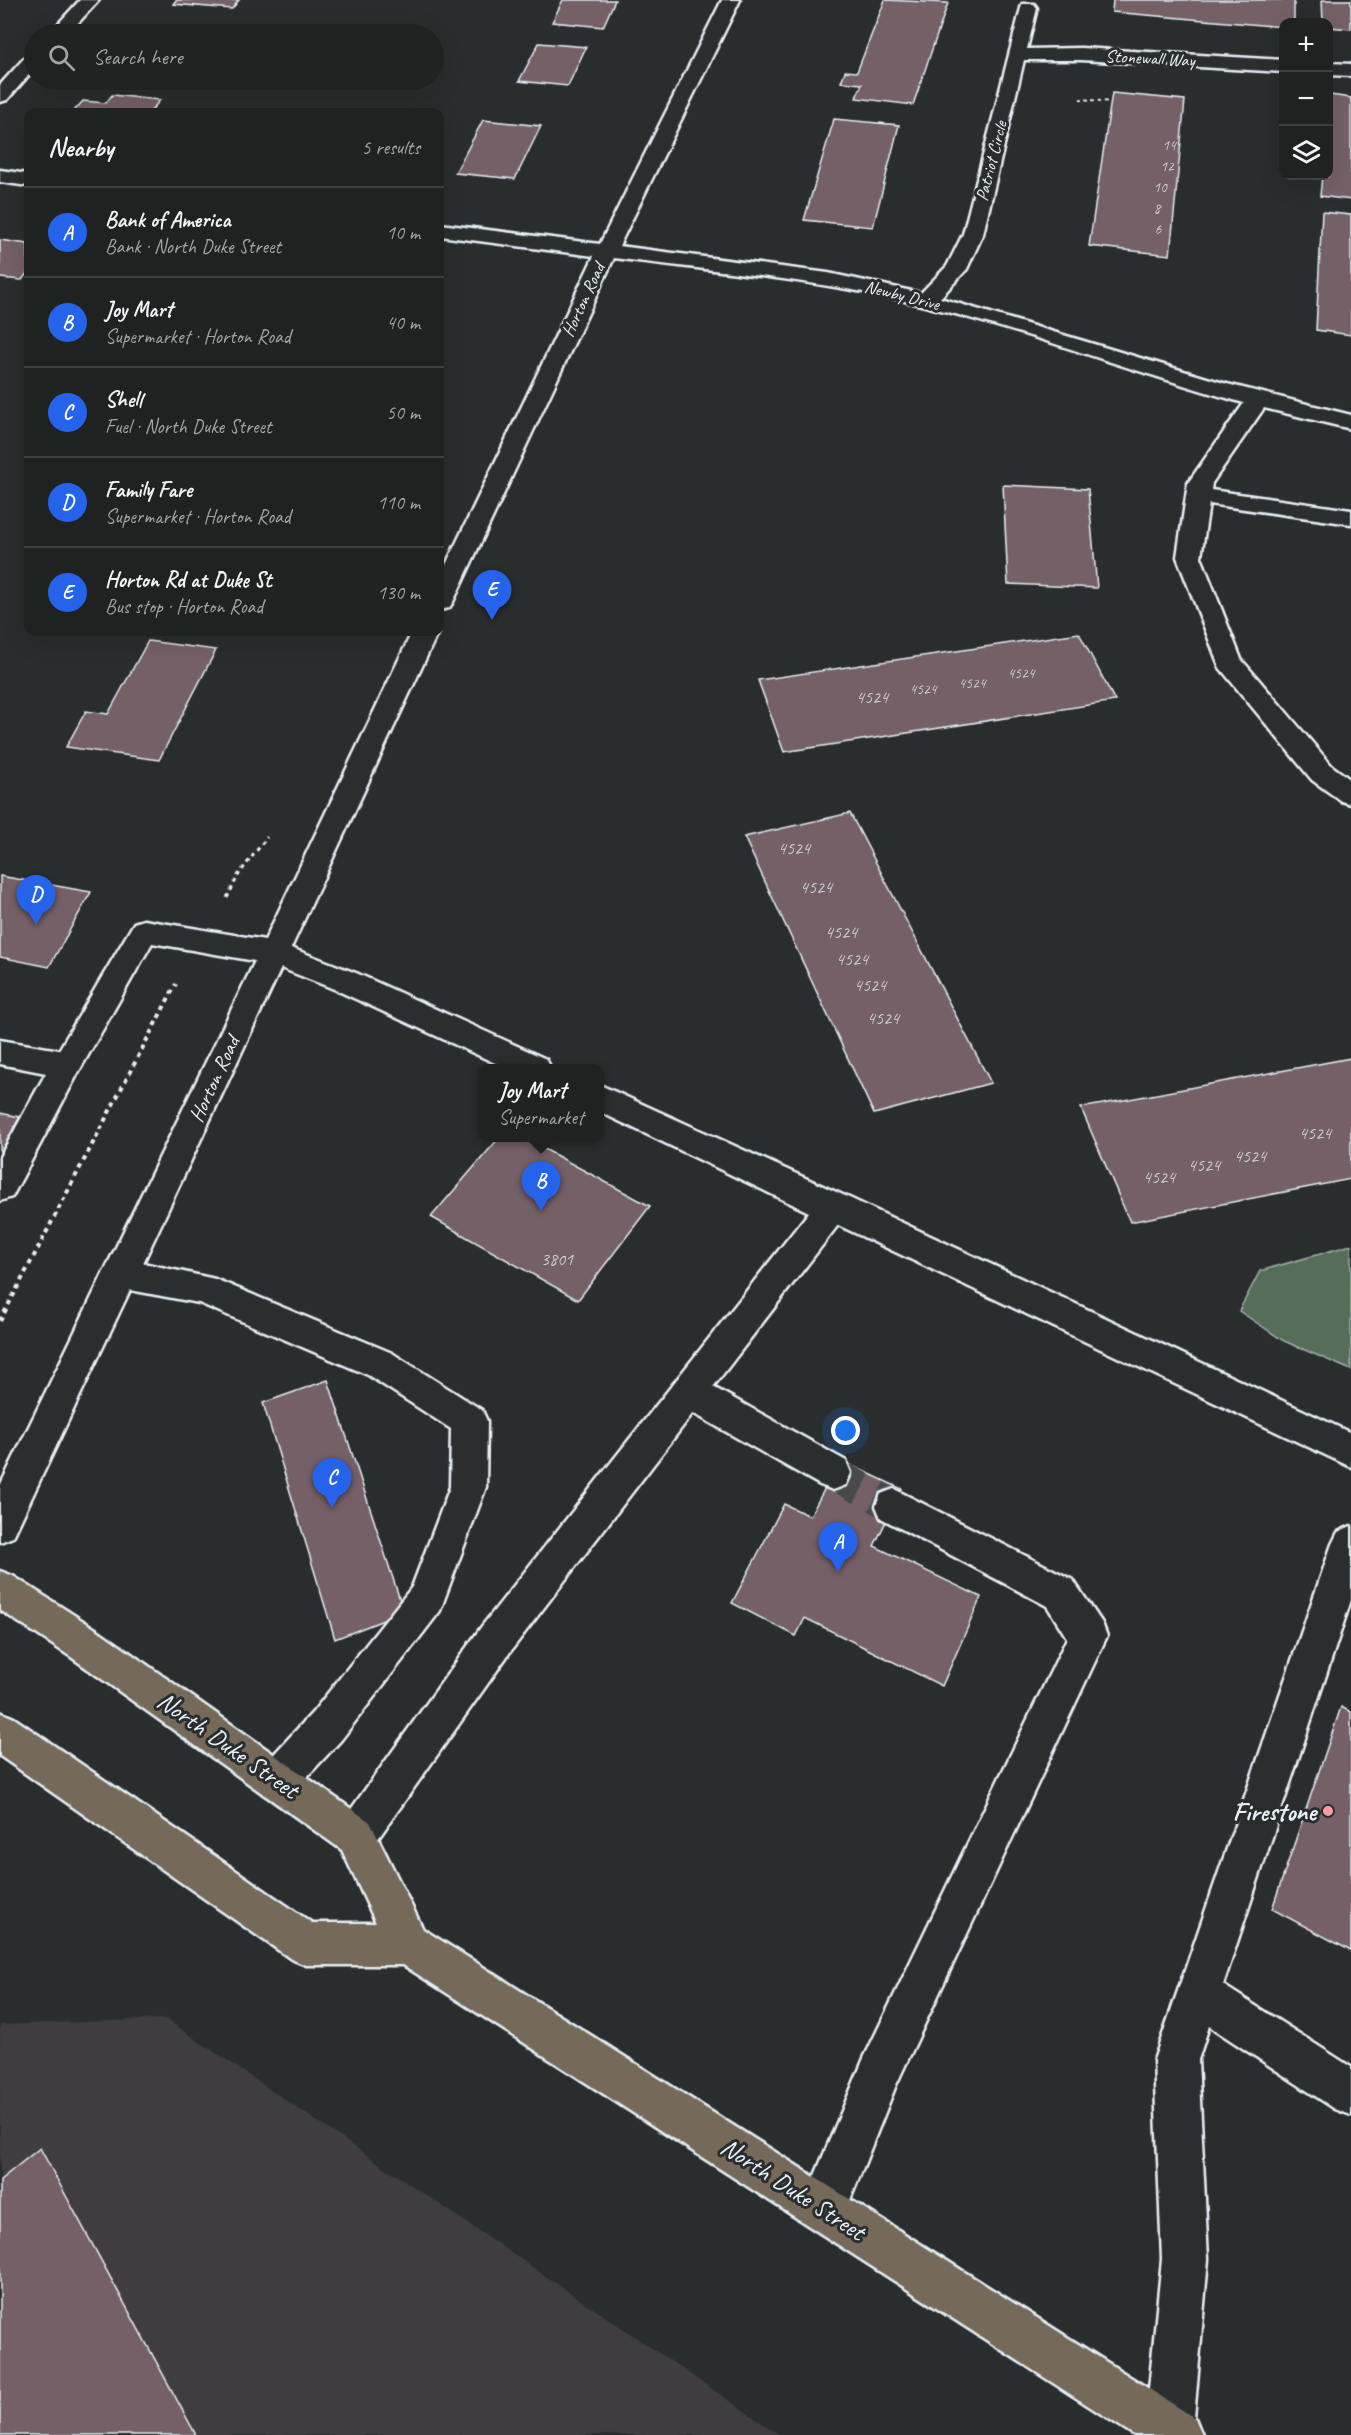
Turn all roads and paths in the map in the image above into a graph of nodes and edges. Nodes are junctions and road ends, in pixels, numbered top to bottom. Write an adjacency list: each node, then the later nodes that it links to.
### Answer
1 (90, 0): 4 (street)
2 (731, 0): 16 (street, Horton Road)
3 (1028, 8): 5 (street, Patriot Circle)
4 (67, 24)
5 (1016, 55): 6 (street, Stonewall Way); 17 (street, Patriot Circle)
6 (1279, 66)
7 (1333, 69): 9 (street)
8 (24, 70): 10 (street)
9 (1351, 70)
10 (0, 96)
11 (1073, 98): 12 (path)
12 (1111, 102)
13 (0, 176): 14 (street)
14 (24, 179)
15 (444, 230): 16 (street, Newby Drive)
16 (607, 250): 17 (street, Newby Drive); 22 (street, Horton Road)
17 (926, 300): 18 (street, Newby Drive)
18 (1257, 401): 19 (street, Newby Drive); 20 (street)
19 (1351, 422)
20 (1198, 495): 21 (street); 24 (street)
21 (1351, 517)
22 (444, 594)
23 (423, 636): 27 (street, Horton Road)
24 (1351, 794)
25 (267, 837): 26 (path)
26 (201, 941): 27 (street); 29 (street); 35 (path)
27 (273, 953): 30 (street); 34 (street, Horton Road)
28 (0, 1052): 29 (street)
29 (67, 1064): 32 (street)
30 (526, 1064)
31 (604, 1100): 33 (street)
32 (0, 1187)
33 (833, 1206): 36 (street); 37 (street)
34 (122, 1274): 40 (street, Horton Road); 44 (street)
35 (0, 1321)
36 (688, 1392): 38 (street); 45 (street)
37 (1351, 1451)
38 (833, 1473)
39 (894, 1506): 49 (street)
40 (0, 1525)
41 (1351, 1544): 47 (street)
42 (0, 1589): 44 (highway, North Duke Street)
43 (0, 1732): 46 (highway)
44 (277, 1780): 45 (highway, North Duke Street)
45 (356, 1836): 46 (highway, North Duke Street)
46 (408, 1944): 49 (highway, North Duke Street)
47 (1198, 1994): 48 (street); 50 (street)
48 (1349, 2084)
49 (824, 2209): 50 (highway, North Duke Street)
50 (1174, 2432)

